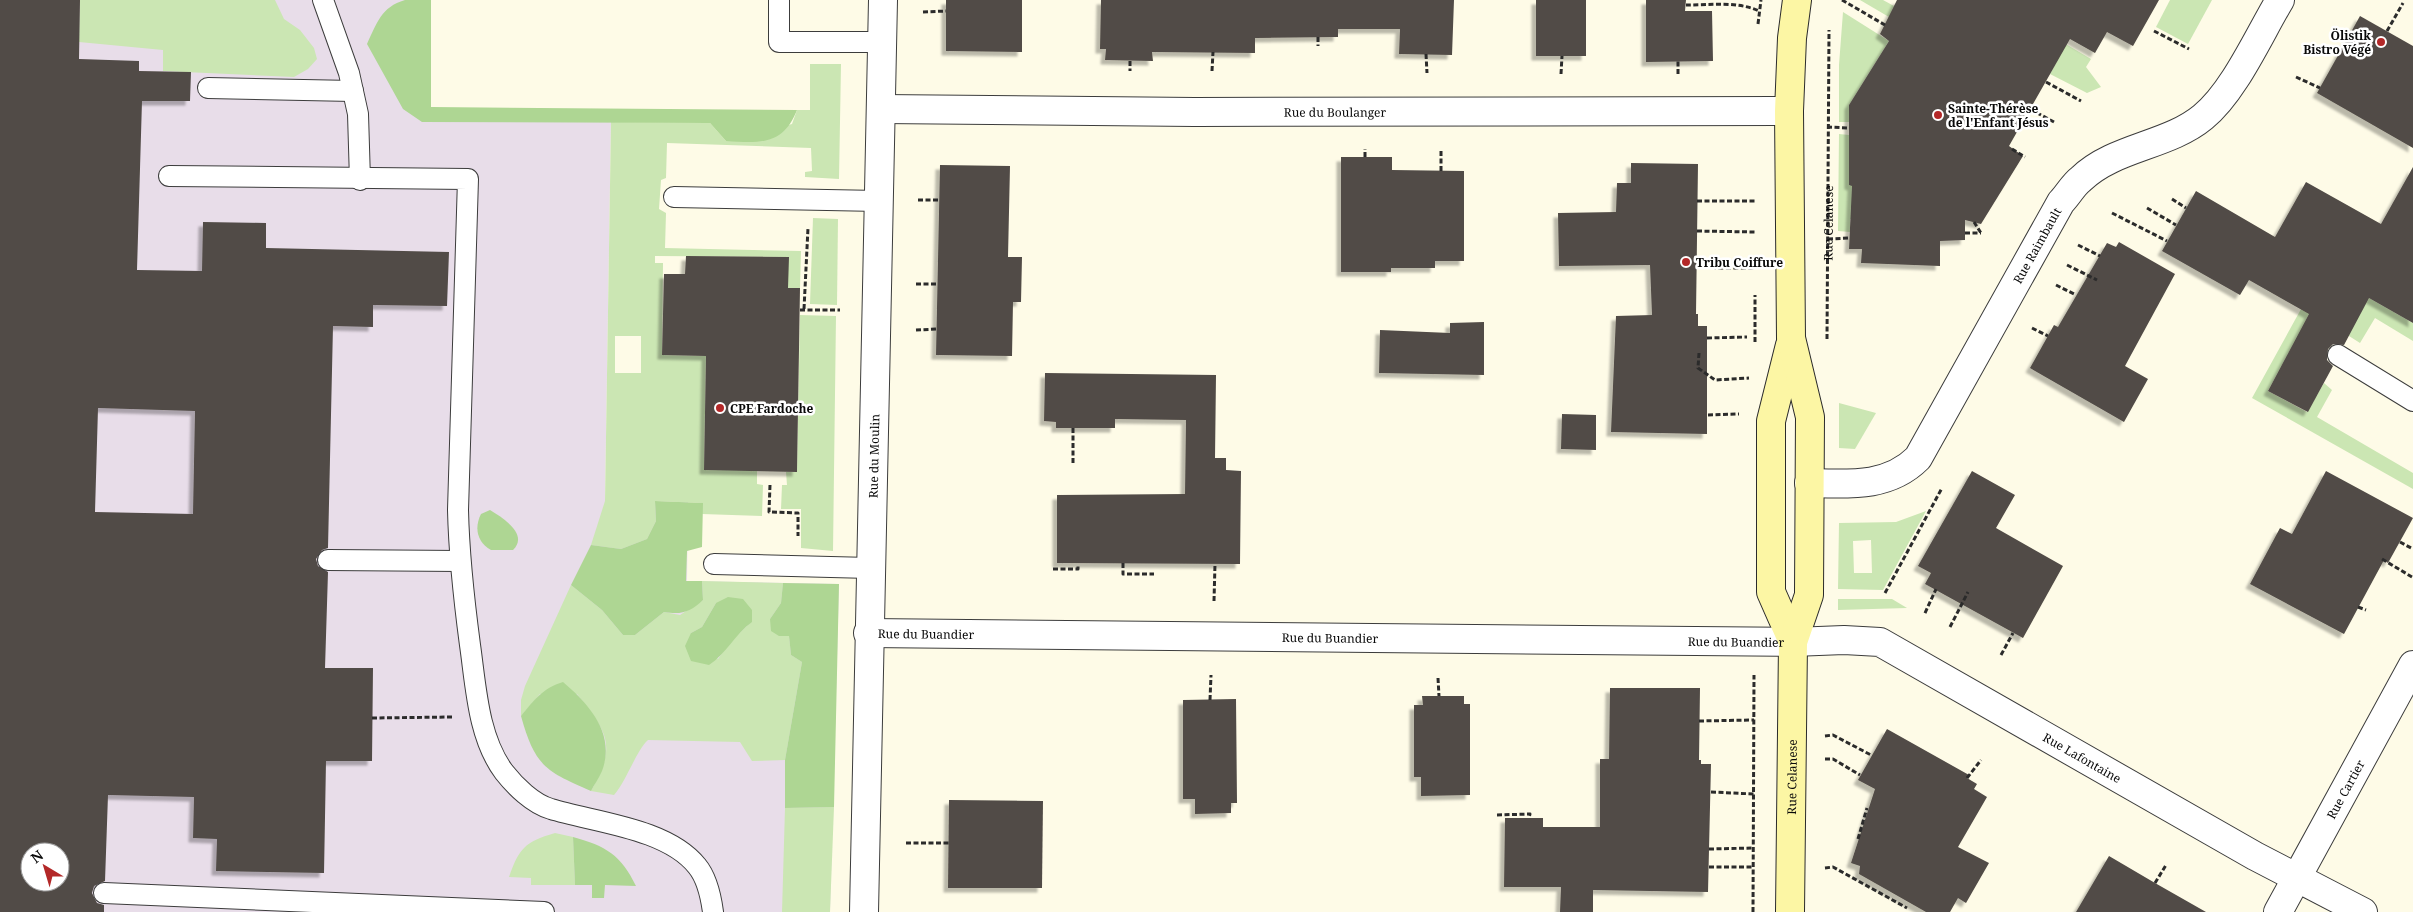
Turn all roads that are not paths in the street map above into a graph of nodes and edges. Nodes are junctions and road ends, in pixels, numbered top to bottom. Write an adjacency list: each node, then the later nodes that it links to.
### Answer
1 (323, 0): 8 (lane)
2 (778, 0): 6 (lane)
3 (883, 0): 6 (street, Rue du Moulin)
4 (1797, 0): 10 (street, Rue Celanese)
5 (2280, 0): 18 (street, Rue Raimbault)
6 (882, 42): 9 (street, Rue du Moulin)
7 (208, 88): 8 (lane)
8 (353, 91): 12 (lane)
9 (881, 109): 10 (street, Rue du Boulanger); 14 (street, Rue du Moulin)
10 (1789, 111): 15 (street, Rue Celanese)
11 (169, 176): 12 (lane)
12 (360, 180): 20 (lane)
13 (674, 197): 14 (lane)
14 (879, 201): 22 (street, Rue du Moulin)
15 (1791, 338): 18 (street, Rue Celanese); 24 (street, Rue Celanese)
16 (2338, 355): 17 (lane)
17 (2413, 401)
18 (1809, 483): 24 (street, Rue Celanese)
19 (328, 560): 20 (lane)
20 (460, 561): 29 (lane)
21 (714, 564): 22 (lane)
22 (870, 568): 23 (street, Rue du Moulin)
23 (868, 633): 24 (street, Rue du Buandier); 30 (street, Rue du Moulin)
24 (1793, 642): 26 (street, Rue Lafontaine); 31 (street, Rue Celanese)
25 (2413, 665): 26 (street, Rue Cartier)
26 (2297, 878): 32 (street, Rue Cartier); 33 (street, Rue Lafontaine)
27 (104, 893): 28 (lane)
28 (544, 912)
29 (712, 912)
30 (864, 912)
31 (1790, 912)
32 (2278, 912)
33 (2363, 912)

